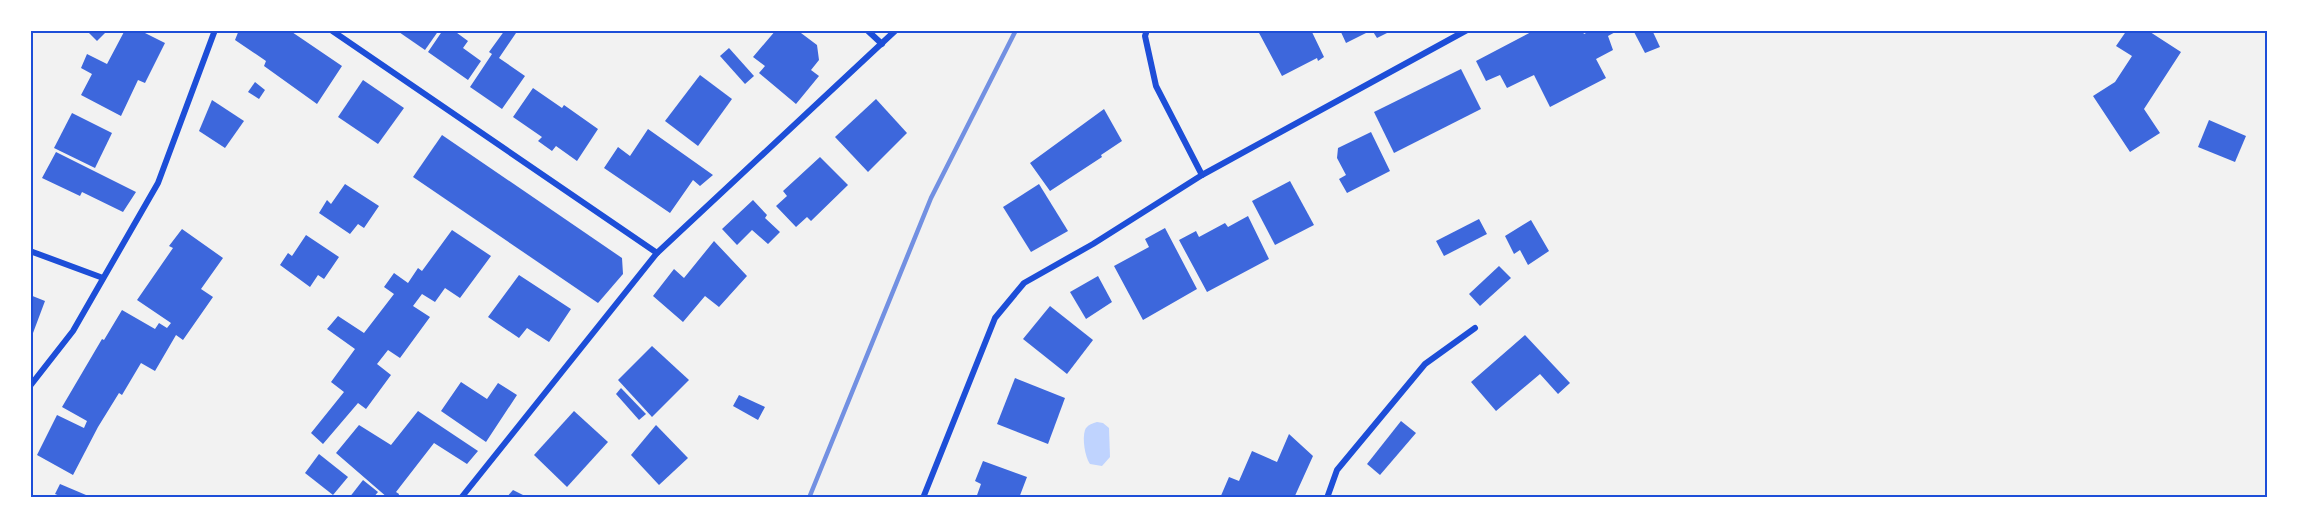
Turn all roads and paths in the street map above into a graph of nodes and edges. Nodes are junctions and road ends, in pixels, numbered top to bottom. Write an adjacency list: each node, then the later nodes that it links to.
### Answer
1 (215, 30): 11 (street)
2 (331, 30): 10 (street)
3 (867, 30): 7 (street)
4 (896, 30): 7 (street)
5 (1147, 30): 8 (street)
6 (1467, 30): 8 (street)
7 (882, 44): 10 (street)
8 (1202, 175): 15 (street)
9 (30, 250): 11 (street)
10 (657, 253): 14 (street)
11 (103, 278): 13 (street)
12 (1475, 328): 16 (street)
13 (30, 386)
14 (461, 498)
15 (922, 498)
16 (1327, 498)

